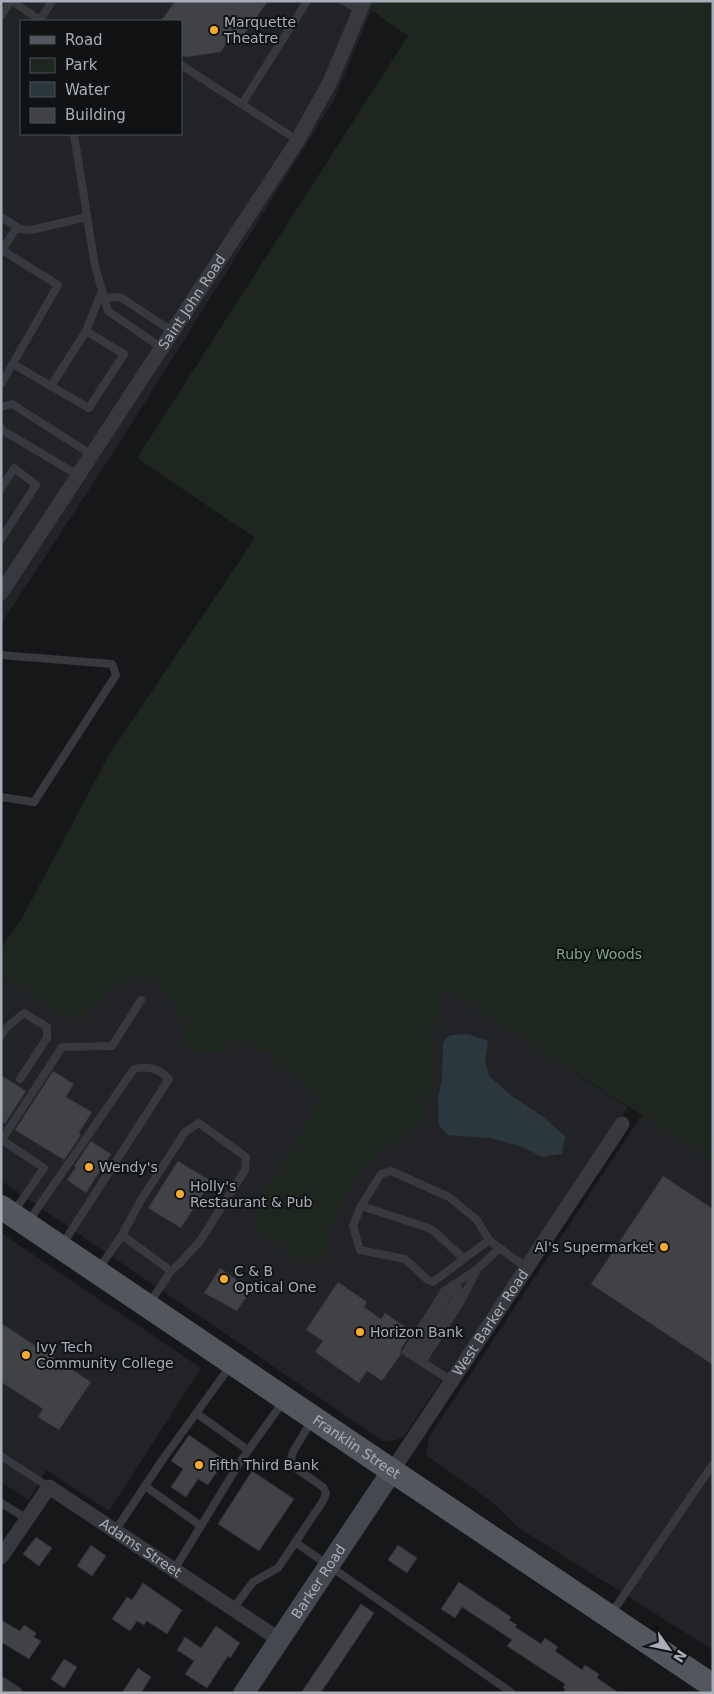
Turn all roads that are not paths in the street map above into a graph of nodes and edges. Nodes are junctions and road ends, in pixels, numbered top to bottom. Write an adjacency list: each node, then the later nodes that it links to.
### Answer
1 (12, 1): 6 (lane); 7 (lane)
2 (52, 1): 8 (lane)
3 (307, 1): 10 (lane)
4 (343, 1): 5 (lane)
5 (362, 5): 12 (street, Saint John Road)
6 (1, 16)
7 (40, 20)
8 (42, 20)
9 (182, 66): 10 (lane)
10 (242, 104): 12 (lane)
11 (74, 135): 14 (lane)
12 (298, 140): 18 (street, Saint John Road)
13 (1, 217): 15 (lane)
14 (87, 217): 15 (lane); 16 (lane)
15 (17, 227): 20 (lane)
16 (103, 294): 17 (lane); 18 (lane); 19 (lane)
17 (86, 331): 22 (lane); 22 (lane)
18 (172, 331): 19 (street, Saint John Road)
19 (162, 348): 25 (street, Saint John Road)
20 (13, 364): 21 (lane); 22 (lane)
21 (1, 384)
22 (51, 386)
23 (1, 407): 25 (lane)
24 (2, 429): 26 (lane)
25 (92, 455): 26 (street, Saint John Road)
26 (78, 475): 29 (street, Saint John Road)
27 (1, 489): 28 (lane)
28 (1, 540)
29 (1, 593)
30 (1, 654): 31 (lane)
31 (1, 797)
32 (141, 1000): 36 (lane)
33 (1, 1036): 34 (lane)
34 (20, 1079)
35 (622, 1124): 44 (street, West Barker Road)
36 (2, 1140): 38 (lane)
37 (361, 1206): 40 (lane); 43 (lane); 43 (lane)
38 (14, 1215): 41 (main road, Franklin Street); 41 (lane)
39 (122, 1236): 46 (lane); 46 (lane); 47 (lane)
40 (490, 1240): 42 (lane); 43 (lane)
41 (61, 1247): 47 (main road, Franklin Street)
42 (500, 1248): 44 (lane); 45 (lane)
43 (464, 1259)
44 (528, 1266): 51 (street, West Barker Road)
45 (476, 1270): 49 (lane); 49 (lane)
46 (172, 1271): 48 (lane)
47 (97, 1272): 48 (main road, Franklin Street)
48 (148, 1306): 50 (main road, Franklin Street)
49 (417, 1359): 51 (lane)
50 (232, 1363): 52 (main road, Franklin Street); 53 (lane)
51 (452, 1381): 58 (street, West Barker Road)
52 (285, 1399): 54 (main road, Franklin Street); 55 (lane)
53 (196, 1413): 55 (lane); 59 (lane)
54 (313, 1418): 58 (main road, Franklin Street); 65 (lane)
55 (248, 1450): 63 (lane)
56 (1, 1456): 60 (lane, Adams Street)
57 (713, 1464): 70 (lane)
58 (392, 1471): 67 (street, Barker Road); 70 (main road, Franklin Street)
59 (145, 1486): 63 (lane); 64 (lane)
60 (49, 1487): 62 (street); 64 (street, Adams Street)
61 (1, 1503): 62 (lane)
62 (27, 1519): 66 (street)
63 (201, 1526): 68 (lane)
64 (115, 1530): 68 (street, Adams Street)
65 (295, 1542): 67 (lane); 69 (lane)
66 (1, 1557)
67 (328, 1566): 71 (street, Barker Road); 76 (lane)
68 (174, 1570): 69 (street, Adams Street)
69 (234, 1609): 71 (street, Adams Street)
70 (610, 1617): 73 (main road, Franklin Street)
71 (280, 1640): 75 (street, Barker Road)
72 (1, 1684): 74 (street)
73 (713, 1686)
74 (15, 1693)
75 (244, 1693)
76 (512, 1693)

